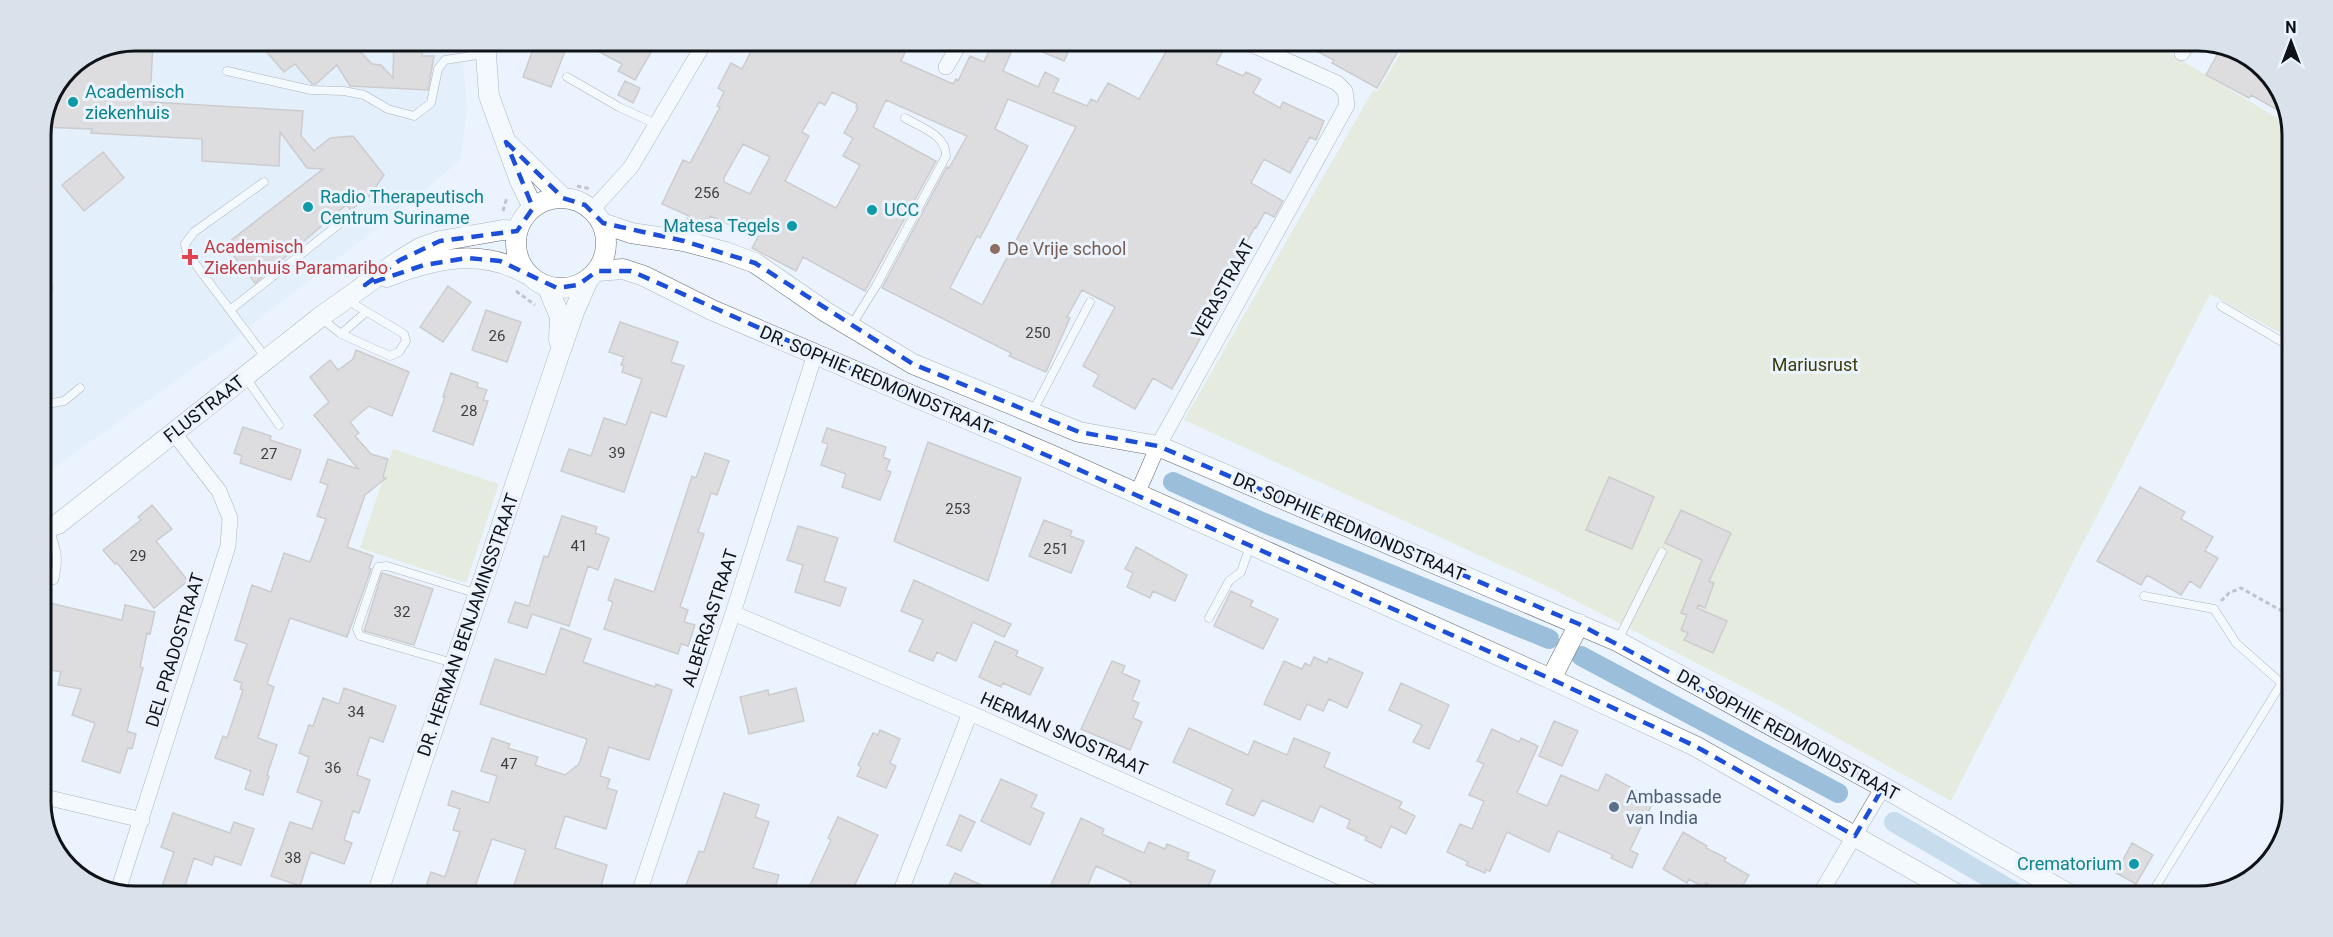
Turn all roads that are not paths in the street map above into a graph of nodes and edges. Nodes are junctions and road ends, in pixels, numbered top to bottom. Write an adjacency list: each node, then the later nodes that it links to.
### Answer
1 (475, 51): 7 (lane)
2 (485, 51): 11 (street)
3 (700, 51): 10 (street)
4 (955, 51): 6 (street)
5 (1266, 51): 40 (street, VERASTRAAT)
6 (946, 67)
7 (227, 71)
8 (567, 77): 10 (lane)
9 (905, 118): 28 (lane)
10 (656, 124): 15 (street)
11 (506, 142): 13 (street); 14 (street)
12 (264, 182): 25 (lane)
13 (563, 198): 14 (street); 15 (street)
14 (533, 208): 17 (street)
15 (597, 216): 19 (street); 28 (street, DR. SOPHIE REDMONDSTRAAT)
16 (343, 221): 25 (lane)
17 (517, 231): 18 (street); 20 (street, FLUSTRAAT)
18 (527, 274): 20 (street, FLUSTRAAT); 21 (street)
19 (593, 276): 21 (street); 31 (street, DR. SOPHIE REDMONDSTRAAT); 32 (street, DR. HERMAN BENJAMINSSTRAAT)
20 (365, 285): 22 (street, FLUSTRAAT)
21 (547, 286): 32 (street, DR. HERMAN BENJAMINSSTRAAT)
22 (344, 299): 26 (lane); 27 (street, FLUSTRAAT)
23 (1090, 302): 37 (lane)
24 (2220, 306): 30 (lane)
25 (230, 310): 33 (lane)
26 (366, 312): 29 (lane); 29 (lane)
27 (320, 318): 29 (lane); 33 (street, FLUSTRAAT)
28 (851, 327): 37 (street, DR. SOPHIE REDMONDSTRAAT)
29 (341, 334)
30 (2282, 342)
31 (815, 354): 41 (street, DR. SOPHIE REDMONDSTRAAT); 49 (street, ALBERGASTRAAT)
32 (558, 358): 47 (street, DR. HERMAN BENJAMINSSTRAAT)
33 (267, 360): 34 (street, FLUSTRAAT)
34 (245, 376): 38 (lane); 39 (street, FLUSTRAAT)
35 (80, 388): 36 (lane)
36 (51, 403)
37 (1032, 413): 40 (street, DR. SOPHIE REDMONDSTRAAT)
38 (279, 425)
39 (173, 432): 42 (street, FLUSTRAAT); 60 (street, DEL PRADOSTRAAT)
40 (1158, 446): 41 (street, VERASTRAAT); 51 (street, DR. SOPHIE REDMONDSTRAAT)
41 (1137, 494): 44 (street, DR. SOPHIE REDMONDSTRAAT)
42 (51, 525)
43 (51, 540): 46 (lane)
44 (1251, 545): 50 (lane); 54 (street, DR. SOPHIE REDMONDSTRAAT)
45 (1662, 552): 52 (lane)
46 (51, 580)
47 (478, 594): 53 (street, DR. HERMAN BENJAMINSSTRAAT); 53 (lane)
48 (2144, 596): 55 (lane)
49 (733, 613): 57 (street, HERMAN SNOSTRAAT); 64 (street, ALBERGASTRAAT)
50 (1209, 618)
51 (1579, 624): 52 (street, DR. SOPHIE REDMONDSTRAAT); 54 (street)
52 (1617, 641): 58 (street, DR. SOPHIE REDMONDSTRAAT)
53 (455, 663): 63 (street, DR. HERMAN BENJAMINSSTRAAT)
54 (1551, 679): 61 (street, DR. SOPHIE REDMONDSTRAAT)
55 (2282, 683)
56 (2282, 691): 70 (lane)
57 (970, 713): 65 (street); 66 (street, HERMAN SNOSTRAAT)
58 (1883, 787): 61 (street); 69 (street, DR. SOPHIE REDMONDSTRAAT)
59 (51, 798): 60 (street)
60 (142, 820): 62 (street, DEL PRADOSTRAAT)
61 (1855, 836): 67 (street); 68 (street, DR. SOPHIE REDMONDSTRAAT)
62 (120, 884)
63 (380, 886)
64 (641, 886)
65 (903, 886)
66 (1360, 886)
67 (1825, 886)
68 (1942, 886)
69 (2055, 886)
70 (2156, 886)

